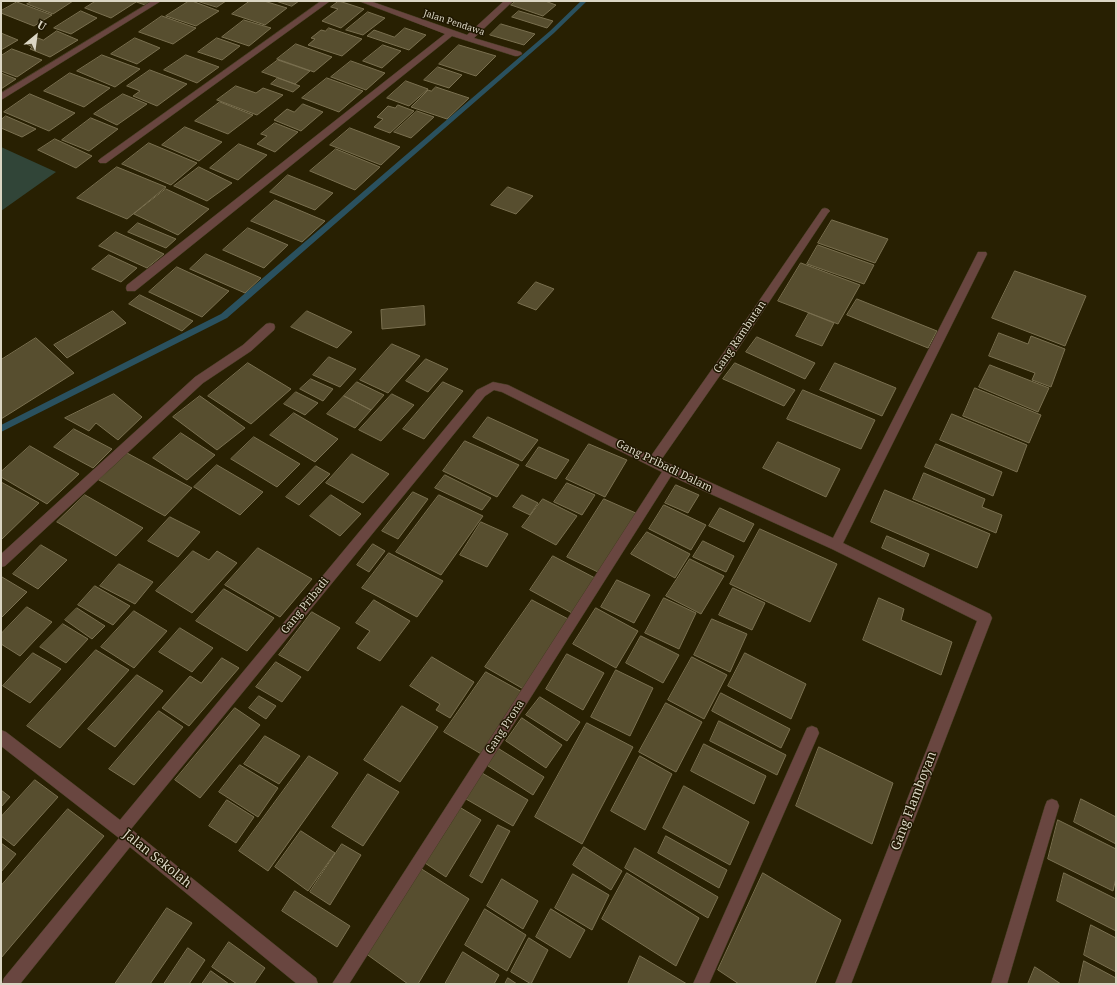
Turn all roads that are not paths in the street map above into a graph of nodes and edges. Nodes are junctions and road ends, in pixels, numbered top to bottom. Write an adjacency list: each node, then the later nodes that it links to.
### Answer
1 (157, 1): 8 (street)
2 (326, 1): 9 (street)
3 (363, 1): 5 (street, Jalan Pendawa)
4 (509, 1): 6 (street)
5 (451, 33): 6 (street, Jalan Pendawa); 12 (street)
6 (469, 38): 7 (street, Jalan Pendawa)
7 (518, 54)
8 (1, 97)
9 (103, 161)
10 (825, 211): 15 (street, Gang Rambutan)
11 (982, 254): 17 (street)
12 (131, 288)
13 (270, 327): 18 (street)
14 (493, 386): 15 (street, Gang Pribadi Dalam); 23 (street, Gang Pribadi)
15 (654, 461): 16 (street, Gang Pribadi Dalam)
16 (669, 470): 17 (street, Gang Pribadi Dalam); 26 (street, Gang Prona)
17 (836, 545): 19 (street, Gang Pribadi Dalam)
18 (1, 562)
19 (985, 618): 28 (street, Gang Flamboyan)
20 (812, 733): 27 (street)
21 (1, 737): 23 (street, Jalan Sekolah)
22 (1052, 806): 29 (street)
23 (125, 834): 24 (street, Gang Pribadi); 25 (street, Jalan Sekolah)
24 (10, 984)
25 (310, 984)
26 (340, 984)
27 (701, 984)
28 (843, 984)
29 (999, 984)

